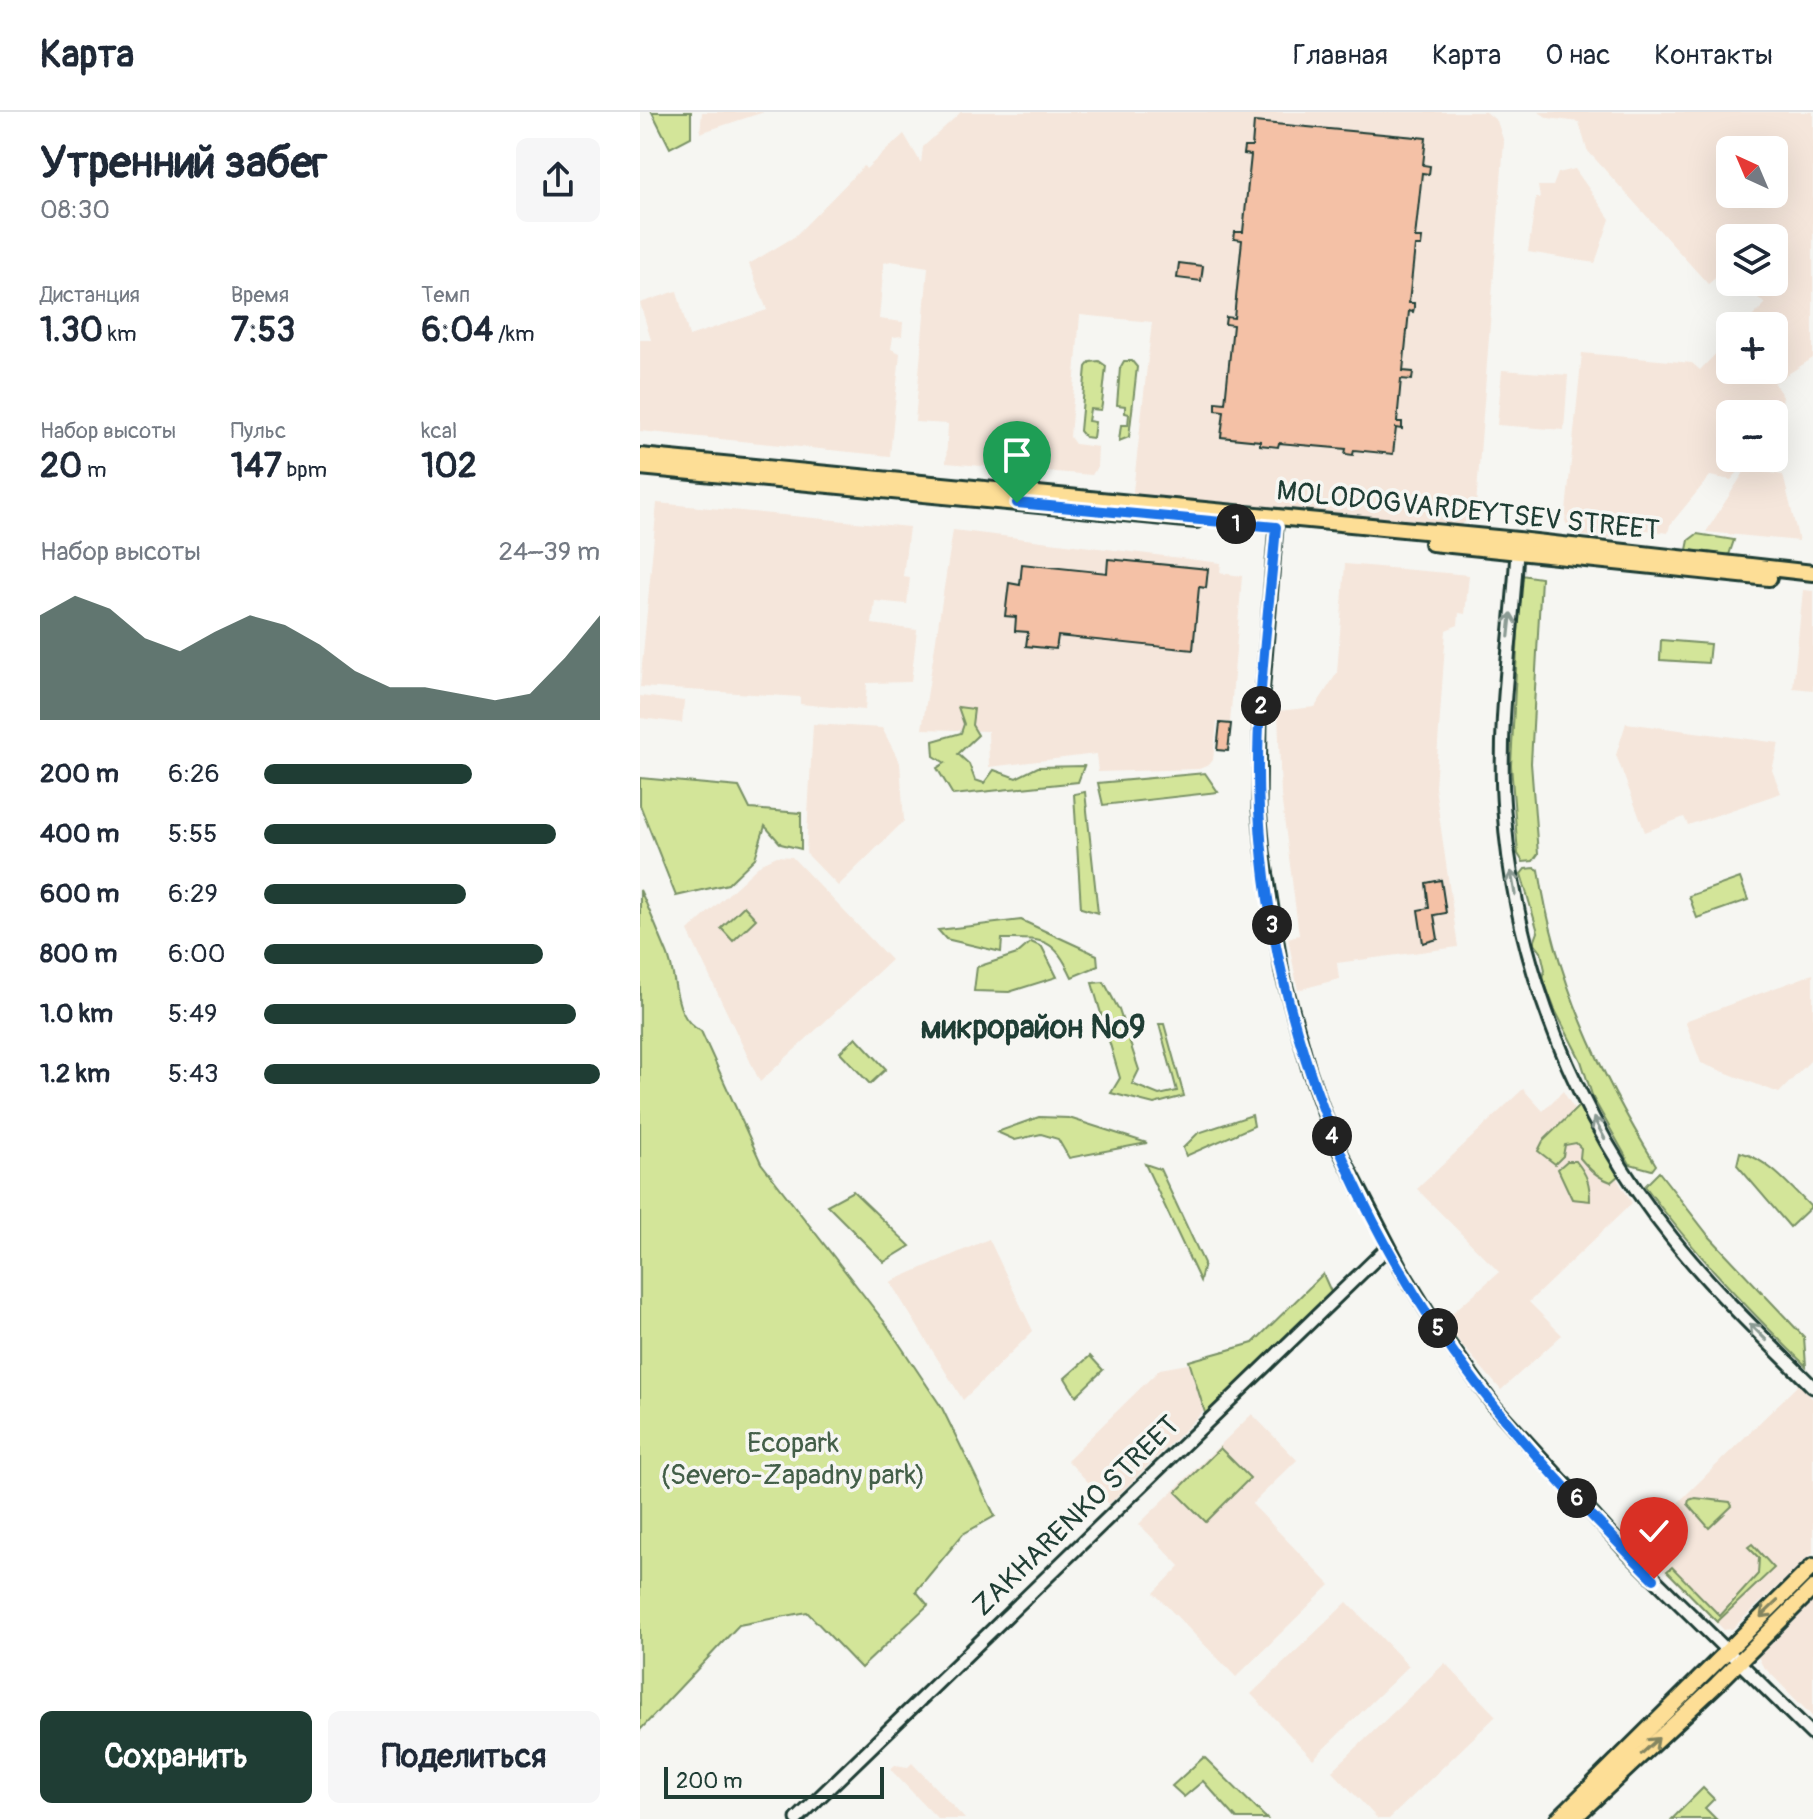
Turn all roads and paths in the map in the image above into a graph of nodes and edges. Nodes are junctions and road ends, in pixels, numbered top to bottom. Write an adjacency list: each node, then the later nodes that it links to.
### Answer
1 (640, 456): 3 (main road, MOLODOGVARDEYTSEV STREET)
2 (640, 467): 3 (main road, MOLODOGVARDEYTSEV STREET)
3 (937, 489): 4 (main road, MOLODOGVARDEYTSEV STREET)
4 (1276, 522): 5 (main road, MOLODOGVARDEYTSEV STREET); 9 (street)
5 (1518, 546): 6 (main road, MOLODOGVARDEYTSEV STREET); 10 (street, one-way to 5)
6 (1558, 550): 7 (main road, MOLODOGVARDEYTSEV STREET); 8 (main road, MOLODOGVARDEYTSEV STREET)
7 (1813, 573)
8 (1813, 583)
9 (1388, 1247): 13 (street); 18 (street, ZAKHARENKO STREET)
10 (1813, 1387)
11 (1813, 1566): 13 (main road, one-way to 13)
12 (1813, 1588): 14 (main road)
13 (1725, 1651): 14 (street); 16 (main road)
14 (1738, 1664): 15 (street); 17 (main road, one-way to 14)
15 (1813, 1735)
16 (1627, 1748): 17 (main road); 19 (main road)
17 (1620, 1774): 20 (main road)
18 (797, 1819)
19 (1558, 1819)
20 (1573, 1819)

